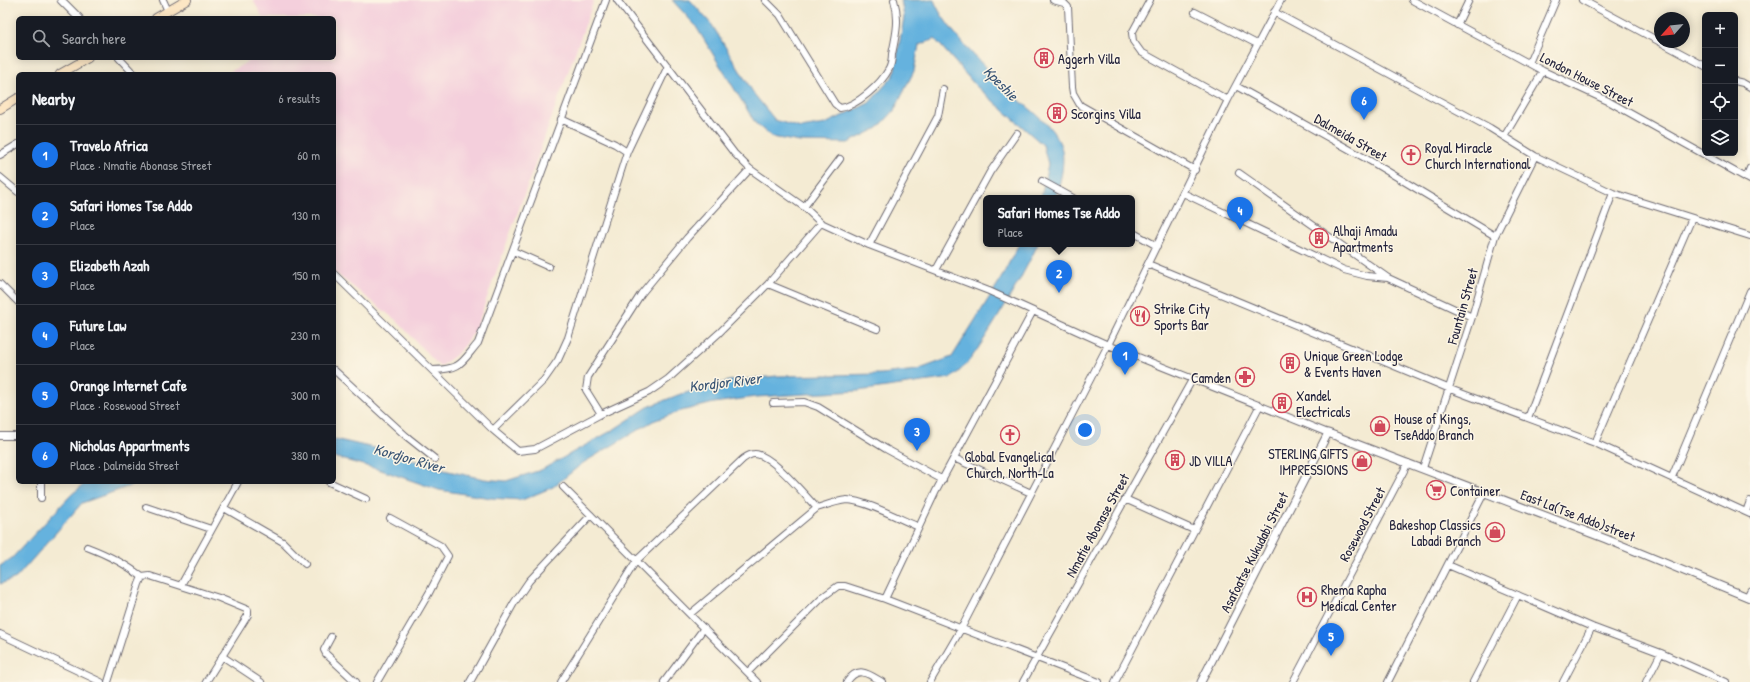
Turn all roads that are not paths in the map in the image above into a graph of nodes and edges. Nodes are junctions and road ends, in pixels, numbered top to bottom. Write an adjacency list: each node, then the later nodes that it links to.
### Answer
1 (63, 0): 19 (street)
2 (163, 0): 16 (street)
3 (187, 0): 16 (main road)
4 (606, 0): 38 (street)
5 (617, 0): 27 (street)
6 (765, 0): 7 (street)
7 (894, 0)
8 (1053, 0): 15 (street)
9 (1150, 0): 36 (street)
10 (1281, 0): 18 (street)
11 (1412, 0): 21 (street, London House Street)
12 (1469, 0): 21 (street)
13 (1556, 0): 25 (street)
14 (1582, 0): 26 (street)
15 (1065, 2): 48 (street)
16 (168, 11): 20 (main road)
17 (1195, 12): 22 (street)
18 (1274, 12): 22 (street); 40 (street)
19 (77, 16)
20 (159, 16)
21 (1457, 25): 25 (street, London House Street)
22 (1257, 44): 32 (street)
23 (84, 60): 29 (main road)
24 (121, 60): 30 (street)
25 (1529, 63): 28 (street, London House Street)
26 (1702, 64)
27 (668, 66): 42 (street); 47 (street)
28 (1543, 71): 40 (street); 51 (street, London House Street)
29 (64, 72)
30 (132, 72)
31 (1738, 82): 33 (street)
32 (1236, 86): 36 (street); 61 (street, Dalmeida Street)
33 (1750, 87)
34 (944, 89): 63 (street)
35 (16, 99): 37 (main road)
36 (1228, 100): 48 (street)
37 (0, 109)
38 (561, 119): 42 (street); 65 (street)
39 (1017, 133): 68 (street)
40 (1504, 137): 44 (street)
41 (16, 145): 43 (street)
42 (627, 152): 87 (street)
43 (0, 155)
44 (1535, 156): 55 (street); 61 (street, Fountain Street)
45 (840, 158): 57 (street)
46 (1750, 168): 51 (street)
47 (750, 169): 57 (street); 85 (street)
48 (1195, 170): 54 (street)
49 (1239, 173): 70 (street)
50 (0, 177): 53 (street)
51 (1748, 179)
52 (1042, 181): 56 (street)
53 (16, 190)
54 (1183, 193): 64 (street); 70 (street)
55 (1612, 193): 58 (street); 86 (street)
56 (1068, 195)
57 (804, 207): 59 (street)
58 (1692, 218): 62 (street); 91 (street)
59 (821, 223): 63 (street); 72 (street)
60 (1135, 234): 64 (street)
61 (1495, 236): 76 (street, Fountain Street)
62 (1750, 236)
63 (869, 245): 68 (street)
64 (1157, 246): 66 (street)
65 (513, 251): 67 (street); 79 (street)
66 (1148, 264): 78 (street); 82 (street)
67 (549, 267)
68 (936, 270): 75 (street)
69 (336, 276): 79 (street)
70 (1388, 278): 76 (street)
71 (0, 284): 74 (street)
72 (768, 284): 77 (street); 85 (street)
73 (1750, 291): 96 (street)
74 (16, 300)
75 (1033, 311): 78 (street); 92 (street)
76 (1472, 316): 82 (street, Fountain Street)
77 (878, 329)
78 (1108, 345): 81 (street); 102 (street)
79 (433, 370): 87 (street)
80 (336, 372): 93 (street)
81 (1192, 380): 84 (street); 106 (street, Nmatie Abonase Street)
82 (1450, 388): 86 (street); 95 (street, Fountain Street)
83 (773, 403): 97 (street)
84 (1260, 405): 88 (street); 116 (street)
85 (601, 414): 87 (street)
86 (1528, 418): 91 (street)
87 (493, 430)
88 (1328, 433): 94 (street, East La(Tse Addo)street); 152 (street, Asafoatse Kukudabi Street)
89 (0, 436): 90 (street)
90 (16, 436)
91 (1595, 443): 96 (street)
92 (954, 458): 97 (street); 102 (street)
93 (435, 459)
94 (1408, 462): 95 (street, East La(Tse Addo)street); 153 (street, Rosewood Street)
95 (1422, 468): 103 (street, East La(Tse Addo)street)
96 (1672, 477): 111 (street)
97 (942, 480): 114 (street)
98 (41, 484): 104 (street)
99 (237, 484): 109 (street)
100 (333, 484): 105 (street)
101 (563, 487): 112 (street)
102 (1031, 493): 129 (street)
103 (1484, 493): 120 (street); 124 (street, East La(Tse Addo)street)
104 (41, 498)
105 (366, 499)
106 (1125, 499): 116 (street); 134 (street, Nmatie Abonase Street)
107 (1750, 501): 111 (street)
108 (146, 507): 115 (street)
109 (224, 508): 115 (street); 119 (street)
110 (817, 508): 114 (street); 118 (street); 126 (street)
111 (1748, 513)
112 (592, 515): 118 (street); 143 (street)
113 (390, 518): 142 (street)
114 (920, 527): 125 (street)
115 (211, 529): 122 (street)
116 (1194, 530): 151 (street)
117 (87, 547): 121 (street)
118 (636, 561): 126 (street); 144 (street)
119 (305, 564)
120 (1448, 565): 123 (street); 154 (street)
121 (142, 577): 122 (street); 138 (street)
122 (181, 585): 133 (street)
123 (1518, 595): 127 (street); 155 (street)
124 (1749, 595)
125 (885, 599): 129 (street); 135 (street)
126 (690, 614): 128 (street)
127 (1592, 627): 132 (street); 156 (street)
128 (704, 628): 135 (street); 145 (street)
129 (961, 628): 134 (street); 148 (street)
130 (0, 634): 137 (street)
131 (331, 637): 141 (street)
132 (1661, 653): 157 (street); 158 (street)
133 (222, 656): 139 (street); 140 (street)
134 (1037, 658): 149 (street, Nmatie Abonase Street); 150 (street)
135 (748, 672): 136 (street)
136 (754, 681)
137 (101, 682)
138 (108, 682)
139 (206, 682)
140 (261, 682)
141 (356, 682)
142 (377, 682)
143 (470, 682)
144 (561, 682)
145 (664, 682)
146 (848, 682): 147 (street)
147 (882, 682)
148 (930, 682)
149 (1023, 682)
150 (1099, 682)
151 (1115, 682)
152 (1201, 682)
153 (1293, 682)
154 (1388, 682)
155 (1473, 682)
156 (1563, 682)
157 (1646, 682)
158 (1726, 682)

